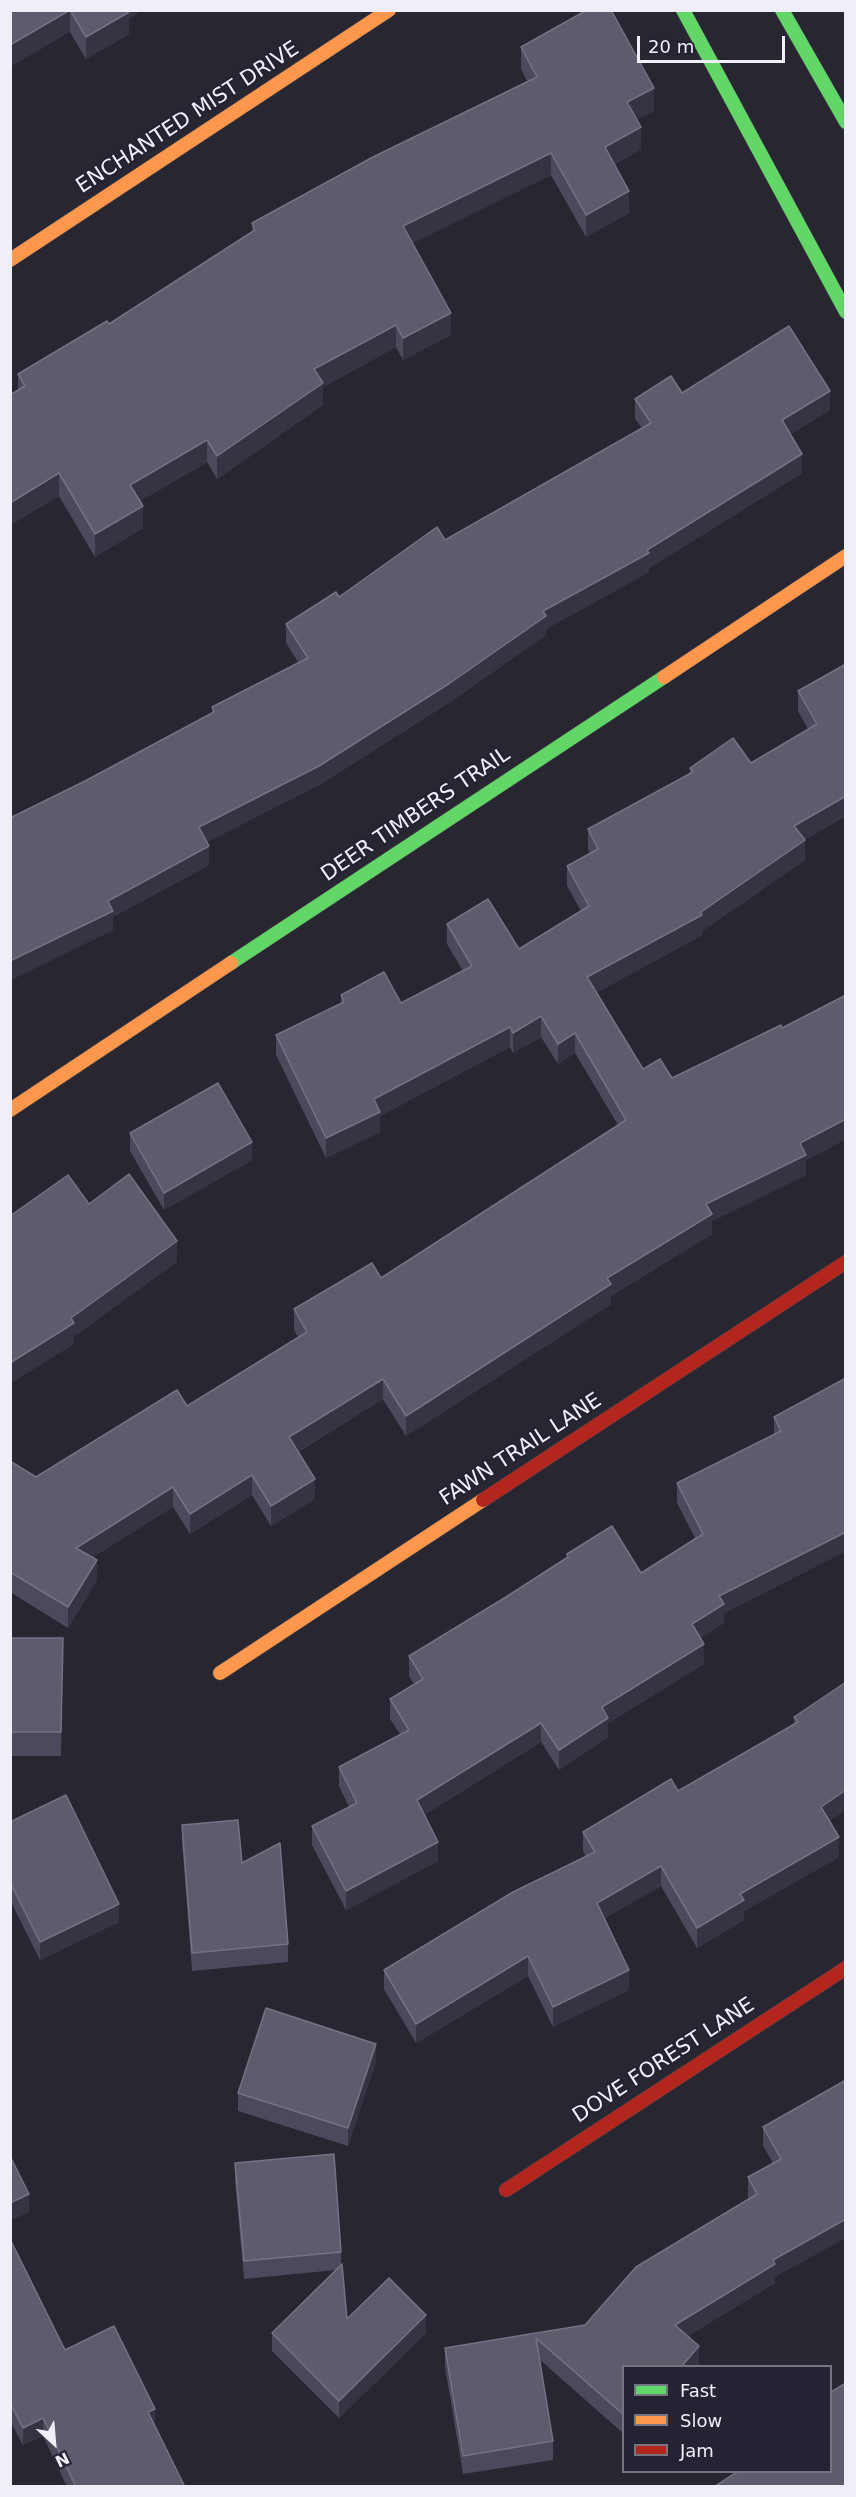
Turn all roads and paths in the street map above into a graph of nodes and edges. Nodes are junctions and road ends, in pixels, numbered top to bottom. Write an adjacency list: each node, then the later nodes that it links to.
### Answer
1 (389, 10): 5 (street, ENCHANTED MIST DRIVE)
2 (683, 10): 6 (street)
3 (782, 10): 4 (street)
4 (846, 122)
5 (10, 260)
6 (846, 312)
7 (846, 556): 8 (street, DEER TIMBERS TRAIL)
8 (10, 1110)
9 (846, 1262): 10 (street, FAWN TRAIL LANE)
10 (220, 1673)
11 (846, 1968): 12 (street, DOVE FOREST LANE)
12 (506, 2190)

